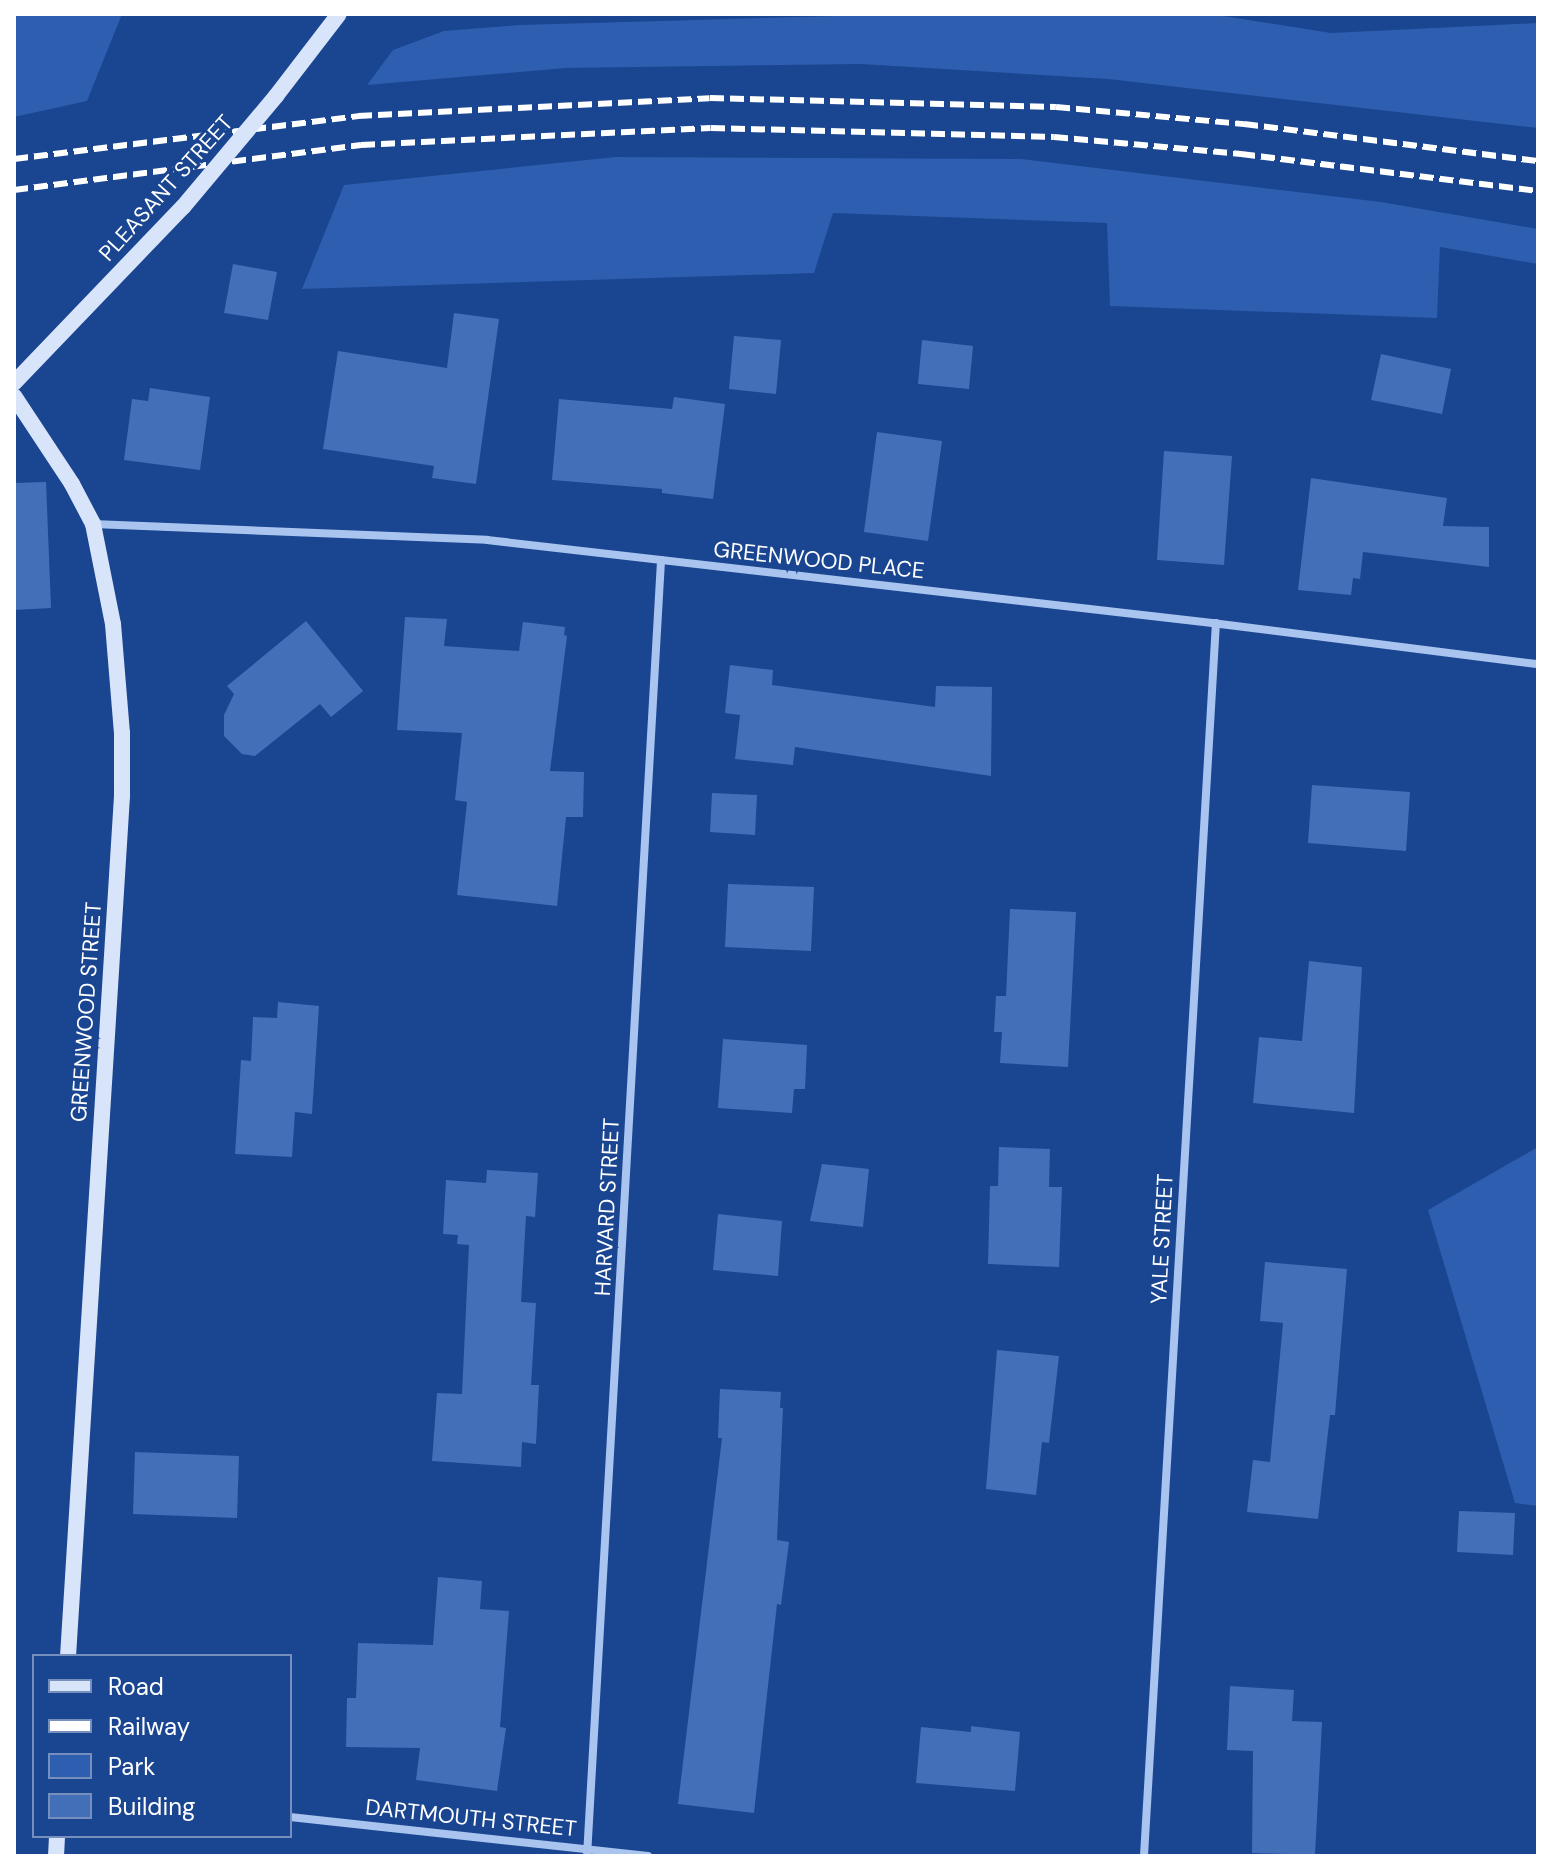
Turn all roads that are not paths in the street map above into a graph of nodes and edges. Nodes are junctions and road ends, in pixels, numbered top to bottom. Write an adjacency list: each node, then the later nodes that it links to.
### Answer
1 (339, 14): 2 (street, PLEASANT STREET, bridge)
2 (14, 383)
3 (14, 396): 4 (street, GREENWOOD STREET)
4 (93, 524): 5 (street, GREENWOOD PLACE); 8 (street, GREENWOOD STREET)
5 (661, 560): 6 (street, GREENWOOD PLACE); 10 (street, HARVARD STREET)
6 (1216, 623): 7 (street, GREENWOOD PLACE); 12 (street, YALE STREET)
7 (1538, 664)
8 (68, 1654)
9 (292, 1817): 10 (street, DARTMOUTH STREET)
10 (587, 1852): 11 (street, DARTMOUTH STREET)
11 (648, 1856)
12 (1144, 1856)

